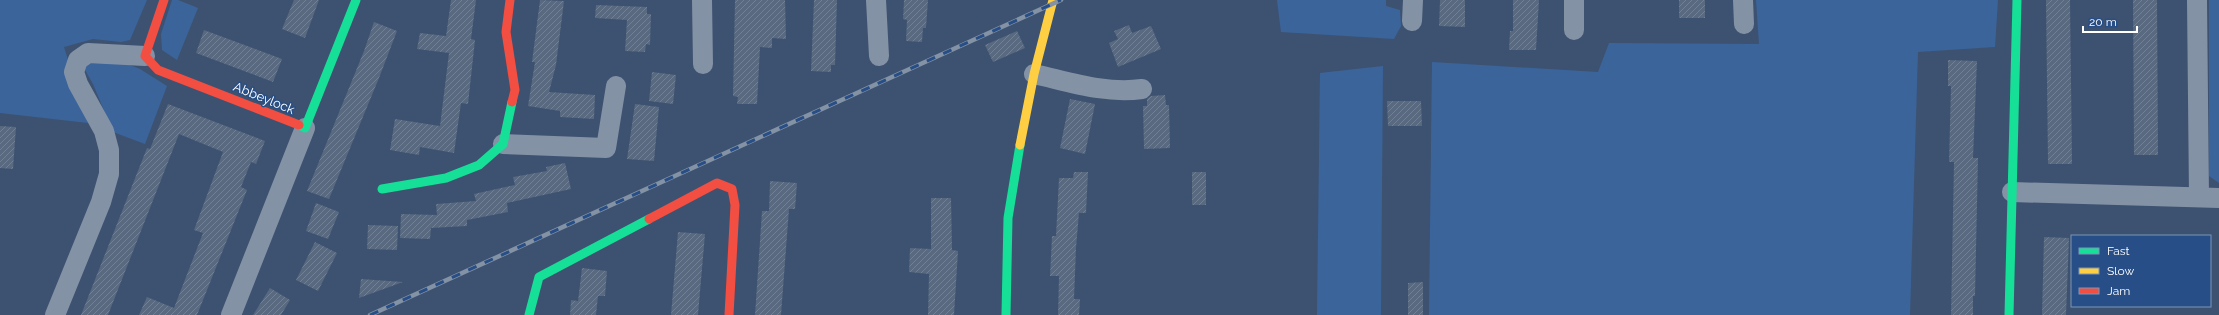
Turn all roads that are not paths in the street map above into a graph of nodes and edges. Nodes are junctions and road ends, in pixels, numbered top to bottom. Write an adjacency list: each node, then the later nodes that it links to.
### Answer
1 (164, 0): 15 (street)
2 (356, 0): 21 (street, Abbeylock)
3 (510, 0): 22 (street)
4 (702, 0): 17 (street)
5 (876, 0): 16 (street)
6 (1053, 0): 18 (street)
7 (1413, 0): 12 (street)
8 (1574, 0): 14 (street)
9 (1743, 0): 13 (street)
10 (2016, 0): 24 (street)
11 (2196, 0): 25 (street)
12 (1412, 21)
13 (1744, 24)
14 (1574, 30)
15 (145, 56): 21 (street, Abbeylock); 27 (street)
16 (878, 56)
17 (703, 64)
18 (1034, 74): 20 (street); 31 (street)
19 (616, 86): 22 (street)
20 (1142, 89)
21 (305, 128): 28 (street)
22 (503, 144): 23 (street)
23 (382, 189)
24 (2012, 192): 25 (street); 32 (street)
25 (2199, 197): 26 (street)
26 (2219, 198)
27 (55, 315)
28 (231, 315)
29 (529, 315): 30 (street)
30 (729, 315)
31 (1006, 315)
32 (2009, 315)

